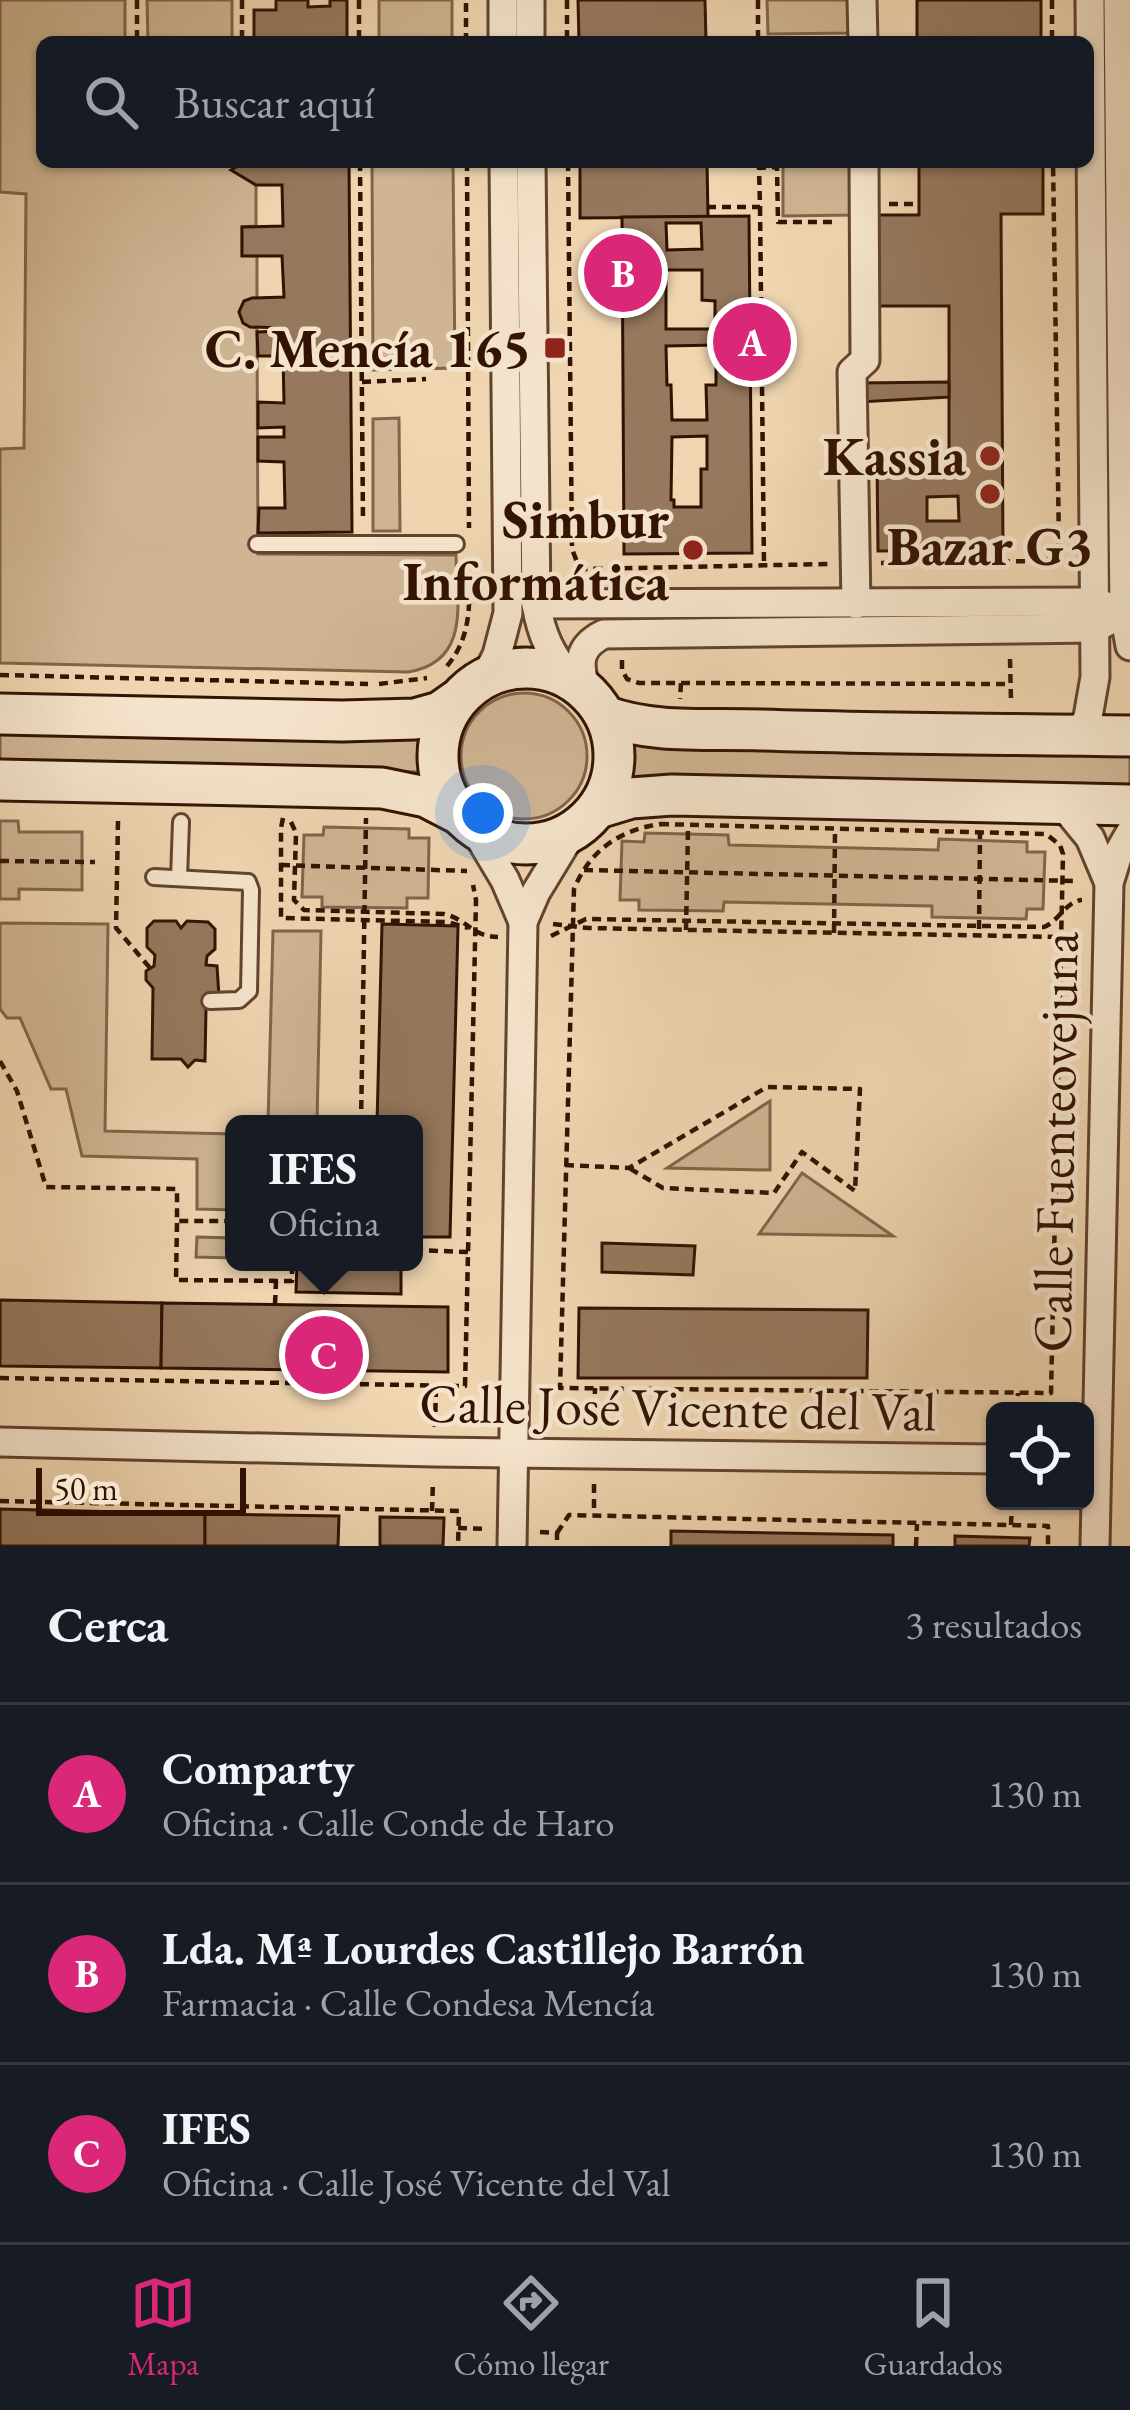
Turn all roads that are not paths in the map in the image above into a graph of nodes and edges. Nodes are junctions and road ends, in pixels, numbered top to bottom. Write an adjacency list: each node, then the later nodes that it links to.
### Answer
1 (503, 0): 6 (street)
2 (530, 0): 7 (street)
3 (862, 0): 8 (street)
4 (1090, 0): 9 (street)
5 (1118, 0): 18 (street)
6 (503, 36)
7 (530, 36)
8 (862, 36)
9 (1090, 36)
10 (504, 168): 23 (street)
11 (531, 168): 16 (street)
12 (864, 168): 17 (street)
13 (1091, 168): 19 (street)
14 (257, 544): 15 (lane)
15 (456, 544)
16 (536, 604): 17 (street); 24 (street)
17 (856, 604): 19 (street)
18 (1124, 612): 19 (street); 21 (street)
19 (1095, 615): 20 (street); 22 (street)
20 (1044, 629): 22 (street); 24 (street)
21 (1130, 646)
22 (1095, 662): 26 (street)
23 (471, 688): 24 (street); 25 (street); 32 (street)
24 (587, 695): 26 (street); 31 (street)
25 (0, 714)
26 (1079, 735): 27 (street)
27 (1130, 736)
28 (0, 780): 32 (street)
29 (1062, 804): 30 (street); 31 (street); 37 (street, Calle Fuenteovejuna)
30 (1130, 806)
31 (585, 819): 32 (street); 38 (street)
32 (465, 820): 38 (street)
33 (181, 822): 36 (lane)
34 (1130, 832): 37 (street, Calle Fuenteovejuna)
35 (154, 877): 36 (lane)
36 (179, 878): 39 (lane)
37 (1108, 883): 40 (street, Calle Fuenteovejuna)
38 (523, 922): 43 (street)
39 (210, 1001)
40 (1116, 1160): 41 (street, Calle Fuenteovejuna)
41 (1094, 1424)
42 (0, 1442): 43 (street, Calle José Vicente del Val)
43 (514, 1453): 44 (street, Calle José Vicente del Val); 46 (street)
44 (986, 1459)
45 (1089, 1510): 47 (street, Calle Fuenteovejuna)
46 (512, 1546)
47 (1095, 1546)

